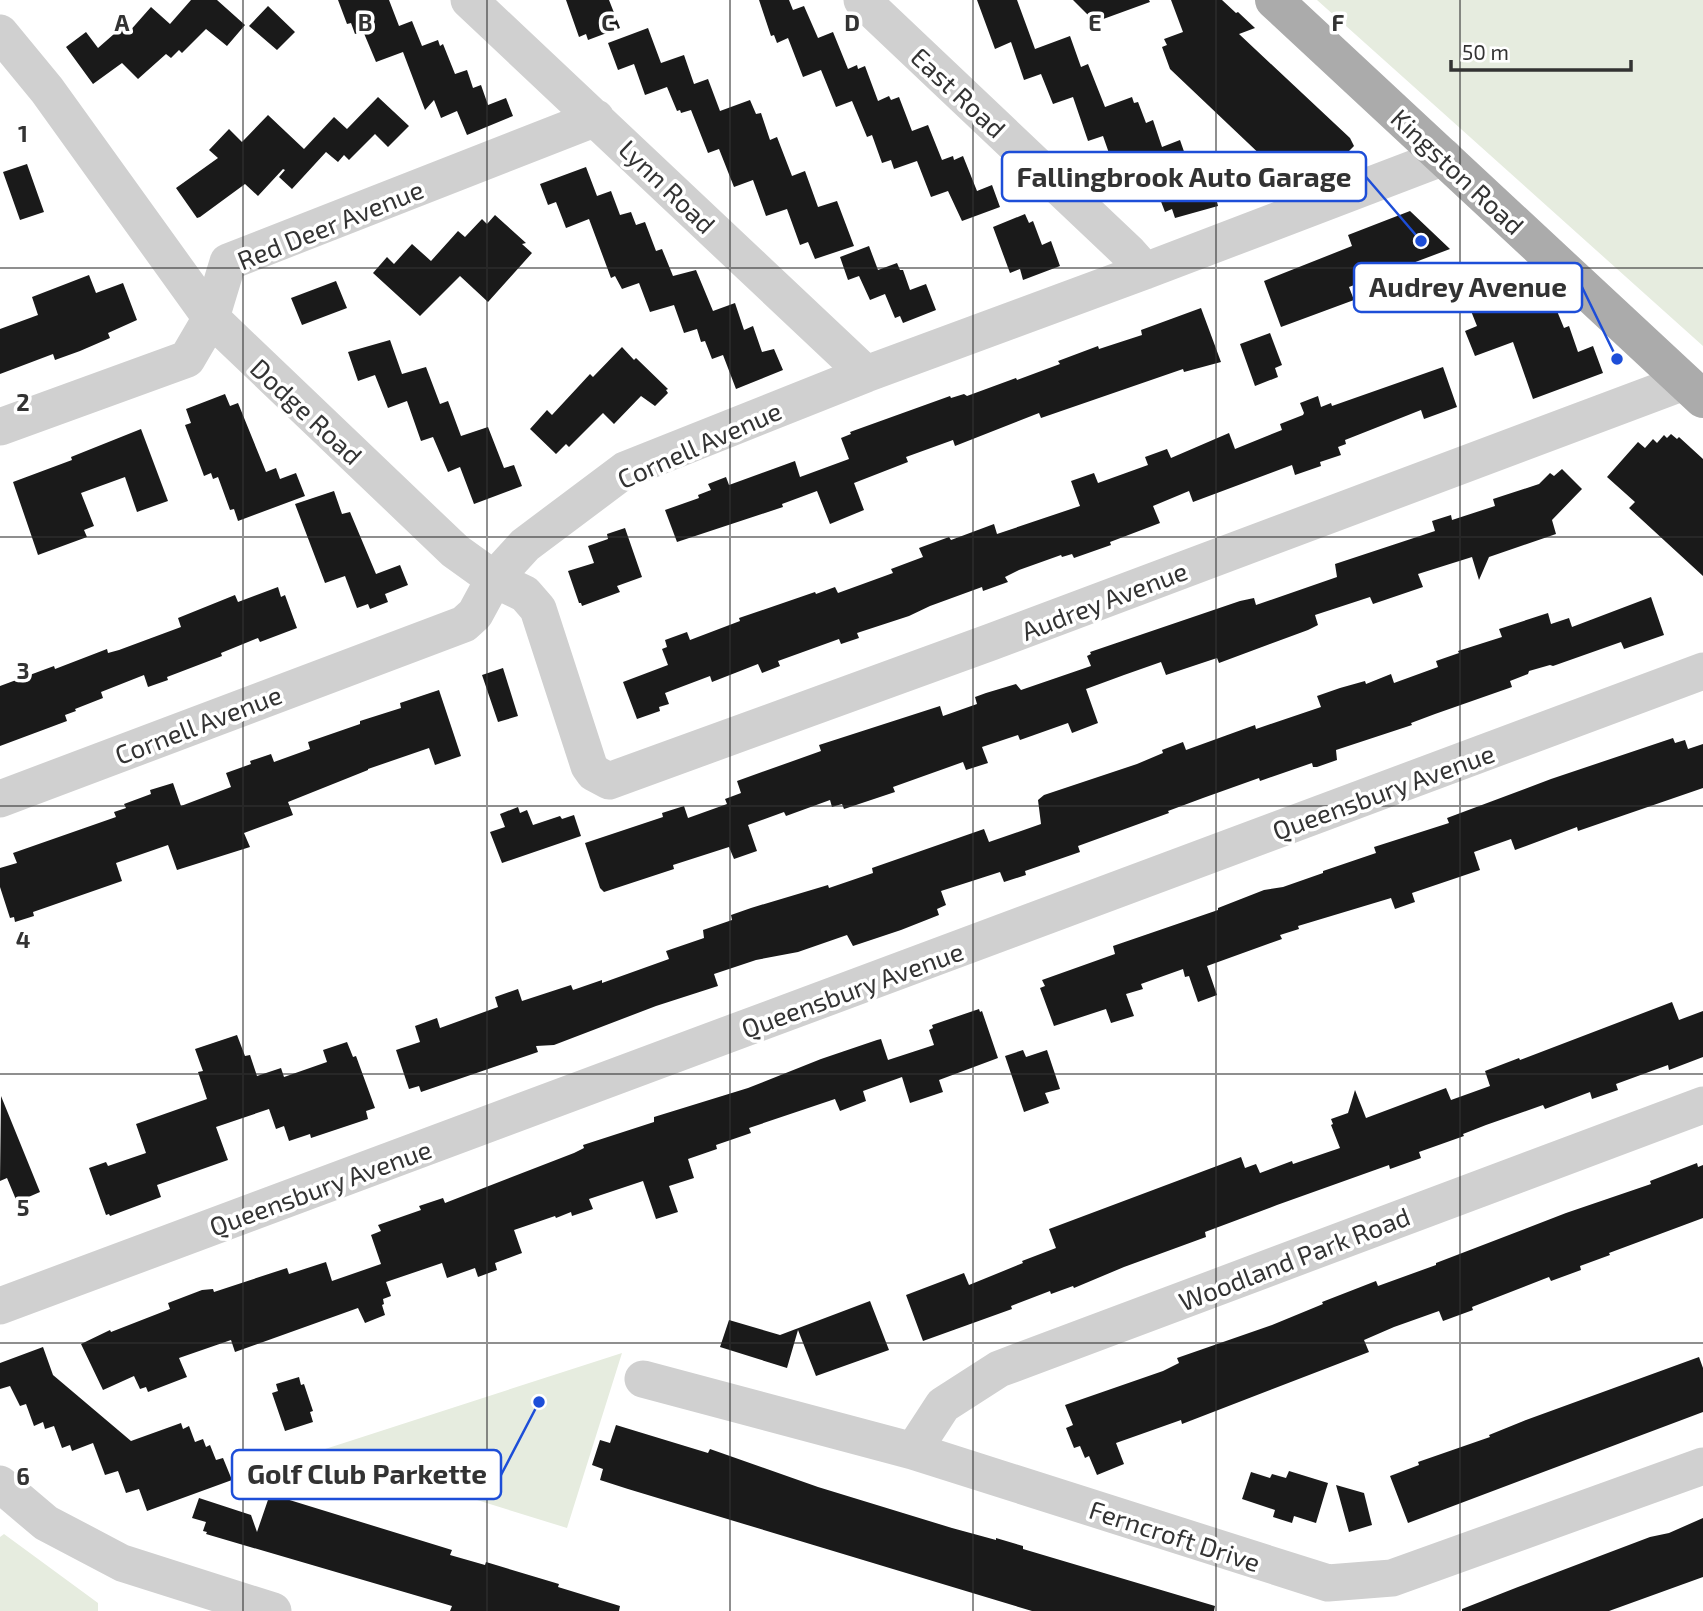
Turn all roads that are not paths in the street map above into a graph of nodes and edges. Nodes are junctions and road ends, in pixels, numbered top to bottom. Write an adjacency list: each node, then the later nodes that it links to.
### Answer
1 (469, 0): 5 (street, Lynn Road)
2 (862, 0): 7 (street, East Road)
3 (1274, 0): 6 (main road, Kingston Road)
4 (0, 33): 8 (street, Dodge Road)
5 (596, 118): 8 (street, Red Deer Avenue); 9 (street, Lynn Road)
6 (1444, 157): 7 (street, Cornell Avenue); 10 (main road, Kingston Road)
7 (1145, 271): 9 (street, Cornell Avenue)
8 (211, 318): 11 (street, Red Deer Avenue); 12 (street, Dodge Road)
9 (866, 374): 12 (street, Cornell Avenue)
10 (1693, 391): 14 (street, Audrey Avenue)
11 (0, 427)
12 (494, 579): 14 (street, Dodge Road); 15 (street, Cornell Avenue)
13 (1703, 671): 17 (street, Queensbury Avenue)
14 (601, 778)
15 (0, 799)
16 (1703, 1105): 19 (street, Woodland Park Road)
17 (0, 1306)
18 (643, 1379): 19 (street, Ferncroft Drive)
19 (913, 1451): 20 (street, Ferncroft Drive)
20 (1703, 1466)
21 (0, 1485): 22 (street)
22 (273, 1611)

